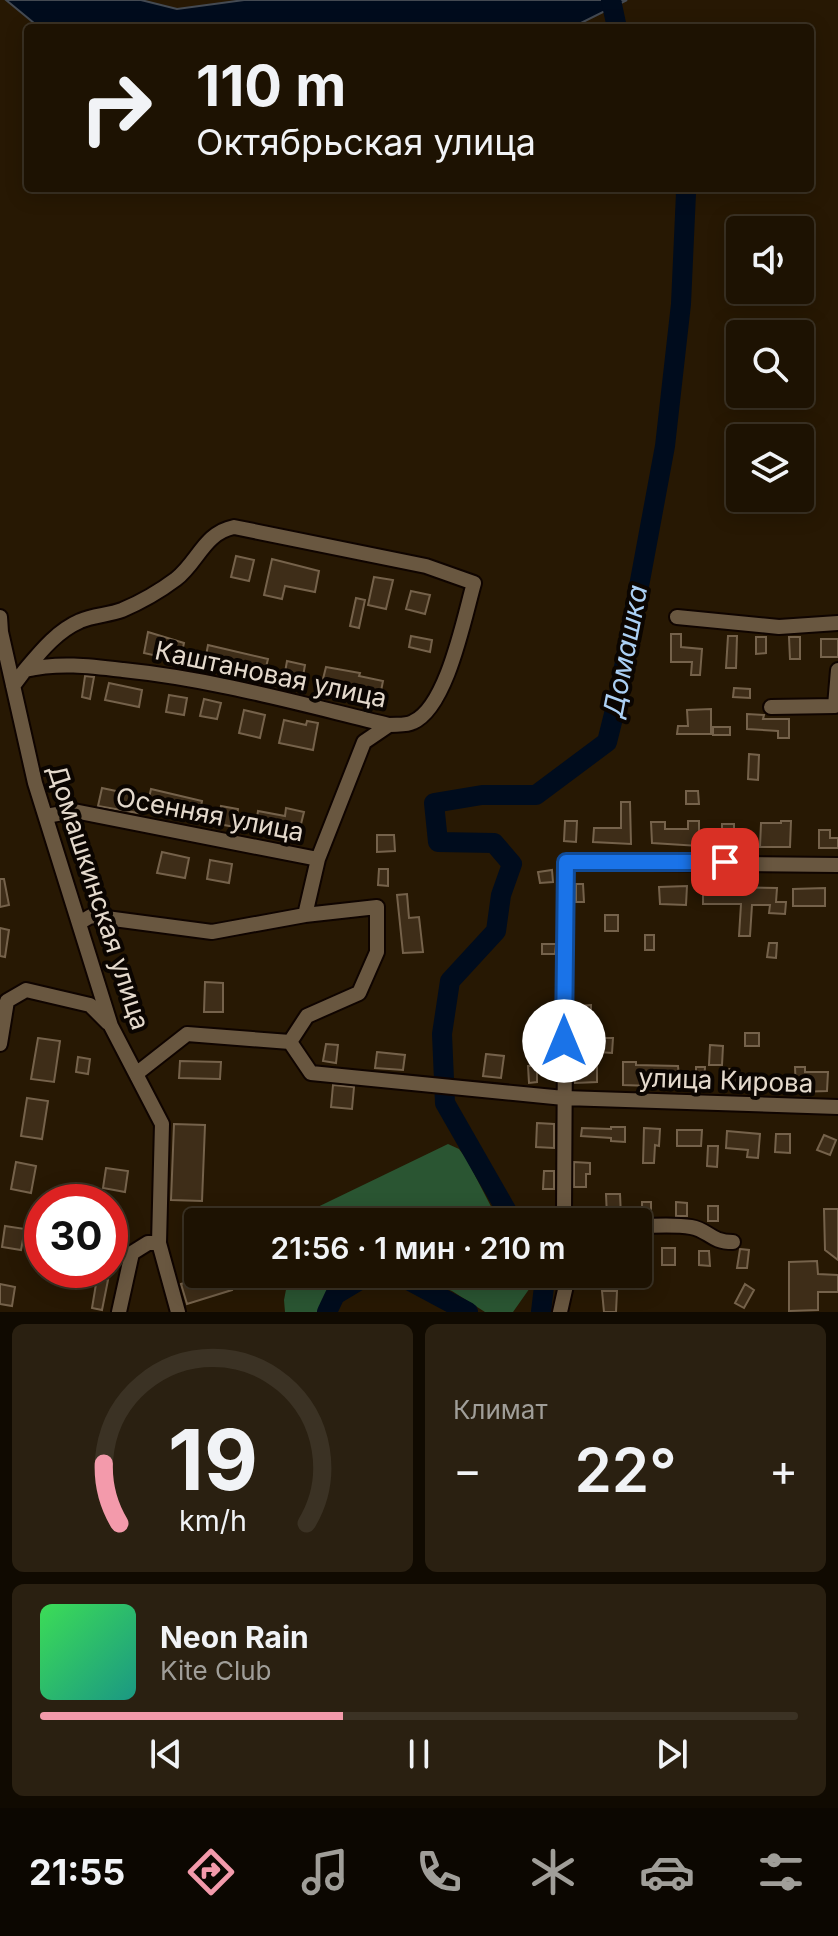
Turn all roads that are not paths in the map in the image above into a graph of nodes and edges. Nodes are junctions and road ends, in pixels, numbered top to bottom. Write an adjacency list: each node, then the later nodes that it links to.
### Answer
1 (0, 617): 4 (street, Домашкинская улица)
2 (677, 617): 3 (street)
3 (838, 623)
4 (0, 632): 7 (street, Домашкинская улица)
5 (25, 670): 7 (street); 9 (street, Каштановая улица); 9 (street, Каштановая улица)
6 (838, 670): 8 (street)
7 (13, 686): 10 (street, Домашкинская улица)
8 (771, 707)
9 (389, 725): 11 (street)
10 (46, 816): 11 (street, Осенняя улица); 14 (street, Домашкинская улица)
11 (318, 859): 13 (street)
12 (838, 865): 20 (street)
13 (305, 915): 14 (street); 17 (street)
14 (79, 923): 16 (street, Домашкинская улица)
15 (4, 1000): 16 (street); 18 (street)
16 (111, 1026): 19 (street, Домашкинская улица)
17 (290, 1042): 19 (street); 20 (street, улица Кирова)
18 (0, 1044)
19 (136, 1074): 25 (street, Домашкинская улица)
20 (564, 1098): 21 (street, улица Кирова); 22 (street)
21 (838, 1107)
22 (564, 1208)
23 (652, 1226): 24 (street)
24 (733, 1242)
25 (159, 1243): 27 (street); 28 (street, Домашкинская улица)
26 (565, 1288): 29 (street)
27 (119, 1312)
28 (178, 1312)
29 (560, 1312)

